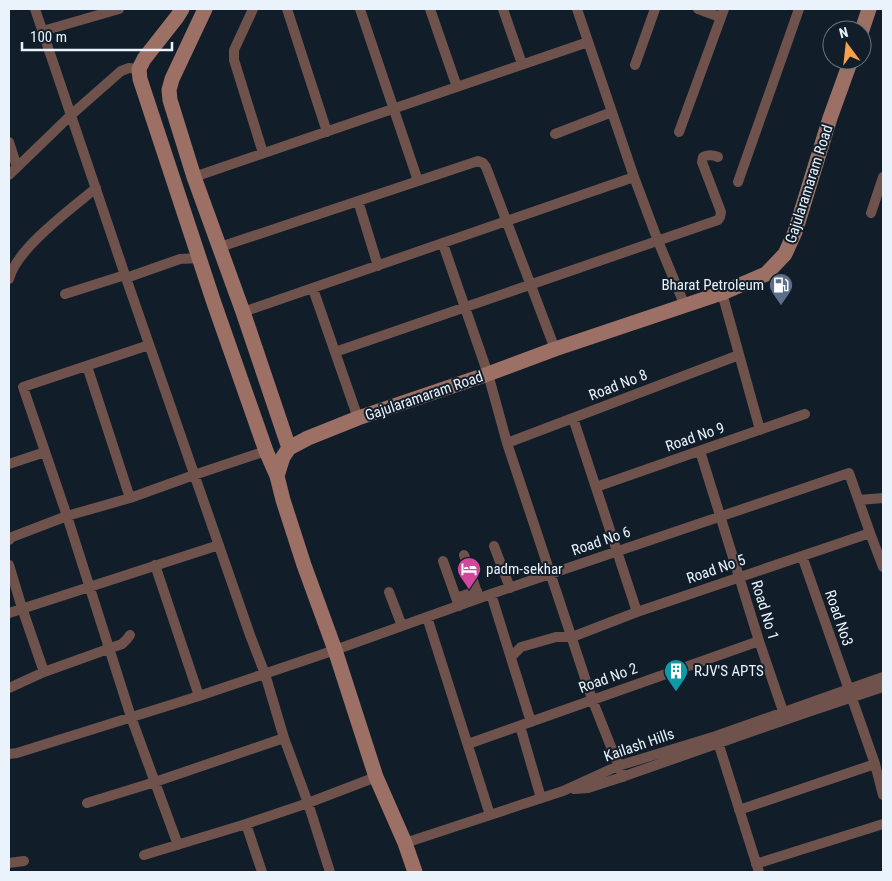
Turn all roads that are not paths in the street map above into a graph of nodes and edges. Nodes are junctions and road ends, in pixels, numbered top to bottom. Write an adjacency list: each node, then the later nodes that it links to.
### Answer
1 (35, 9): 15 (street)
2 (182, 9): 19 (main road)
3 (205, 9): 23 (main road)
4 (253, 9): 31 (street)
5 (287, 9): 27 (street)
6 (360, 9): 24 (street)
7 (430, 9): 21 (street)
8 (503, 9): 17 (street)
9 (577, 9): 16 (street)
10 (655, 9): 18 (street)
11 (698, 9): 14 (street)
12 (799, 9): 39 (street)
13 (112, 10): 15 (street)
14 (722, 13): 28 (street)
15 (42, 31): 26 (street)
16 (588, 42): 17 (street); 25 (street)
17 (522, 64): 21 (street)
18 (635, 65)
19 (139, 69): 22 (main road); 26 (street)
20 (847, 70): 54 (main road, Gajularamaram Road)
21 (457, 87): 24 (street)
22 (144, 89): 23 (main road); 47 (main road)
23 (169, 90): 35 (main road)
24 (394, 109): 27 (street); 38 (street)
25 (612, 112): 29 (street); 36 (street)
26 (71, 115): 33 (street); 40 (street)
27 (326, 132): 31 (street)
28 (679, 132)
29 (555, 134)
30 (9, 142): 33 (street)
31 (263, 153): 35 (street)
32 (718, 157): 44 (street)
33 (18, 167): 34 (street)
34 (9, 176)
35 (194, 177): 46 (main road)
36 (634, 177): 43 (street); 44 (street)
37 (883, 177): 42 (street)
38 (418, 181): 41 (street); 43 (street)
39 (738, 182)
40 (96, 188): 49 (street); 50 (street)
41 (358, 201): 46 (street); 48 (street)
42 (871, 212)
43 (507, 221): 45 (street); 51 (street)
44 (658, 241): 51 (street); 55 (street)
45 (442, 244): 48 (street); 56 (street)
46 (220, 246): 57 (main road)
47 (200, 258): 49 (street); 70 (main road)
48 (378, 266): 52 (street)
49 (126, 277): 53 (street); 58 (street)
50 (9, 279)
51 (531, 285): 56 (street); 59 (street)
52 (313, 289): 57 (street); 60 (street)
53 (65, 294)
54 (722, 294): 55 (main road, Gajularamaram Road); 61 (street)
55 (685, 306): 59 (main road, Gajularamaram Road)
56 (465, 307): 60 (street); 63 (street)
57 (243, 312): 69 (main road)
58 (149, 345): 62 (street); 74 (street)
59 (554, 349): 63 (main road, Gajularamaram Road)
60 (335, 352): 65 (street)
61 (739, 355): 66 (street, Road No 8); 67 (street)
62 (87, 366): 72 (street); 77 (street)
63 (488, 374): 65 (main road, Gajularamaram Road); 68 (street)
64 (804, 414): 67 (street, Road No 9)
65 (358, 418): 69 (main road, Gajularamaram Road)
66 (573, 418): 68 (street, Road No 8); 76 (street)
67 (760, 430): 71 (street, Road No 9)
68 (507, 443): 93 (street)
69 (289, 448): 75 (main road)
70 (266, 451): 74 (street); 75 (main road)
71 (700, 451): 76 (street, Road No 9); 81 (street, Road No 1)
72 (45, 452): 73 (street); 80 (street)
73 (9, 464)
74 (194, 474): 77 (street); 84 (street)
75 (277, 476): 110 (main road)
76 (596, 487): 86 (street)
77 (130, 498): 80 (street)
78 (883, 498): 79 (street)
79 (859, 500): 81 (street, Road No 6); 82 (street)
80 (68, 516): 83 (street); 95 (street)
81 (721, 516): 86 (street, Road No 6); 94 (street, Road No 1)
82 (870, 533): 88 (street, Road No 5); 92 (street)
83 (9, 540)
84 (219, 545): 91 (street); 113 (street)
85 (494, 546): 96 (street)
86 (617, 552): 93 (street, Road No 6); 102 (street)
87 (464, 555): 99 (street)
88 (802, 556): 94 (street, Road No 5); 117 (street, Road No3)
89 (442, 561): 100 (street)
90 (9, 564): 101 (street)
91 (155, 565): 95 (street); 118 (street)
92 (883, 567)
93 (551, 574): 96 (street, Road No 6); 107 (street)
94 (740, 577): 102 (street, Road No 5); 108 (street, Road No 1)
95 (90, 586): 101 (street); 109 (street)
96 (510, 588): 98 (street, Road No 6)
97 (388, 592): 105 (street)
98 (491, 594): 99 (street, Road No 6); 111 (street)
99 (478, 595): 100 (street, Road No 6)
100 (457, 602): 104 (street, Road No 6)
101 (22, 608): 103 (street); 112 (street)
102 (637, 612): 107 (street, Road No 5)
103 (9, 613)
104 (427, 617): 105 (street, Road No 6); 126 (street)
105 (402, 626): 110 (street, Road No 6)
106 (130, 635): 109 (street)
107 (572, 637): 111 (street, Road No 5); 119 (street)
108 (759, 641): 119 (street, Road No 2); 120 (street, Road No 1)
109 (110, 648): 112 (street); 121 (street)
110 (335, 650): 113 (street, Road No 6); 130 (main road)
111 (511, 657): 122 (street)
112 (44, 672): 116 (street)
113 (265, 674): 118 (street, Road No 6); 124 (street)
114 (883, 677): 117 (street, Kailash Hills)
115 (883, 687): 117 (street)
116 (9, 688)
117 (850, 694): 120 (street, Kailash Hills); 128 (street, Road No3)
118 (199, 696): 121 (street, Road No 6)
119 (592, 699): 122 (street, Road No 2); 129 (street)
120 (785, 716): 125 (street, Kailash Hills)
121 (131, 717): 127 (street, Road No 6); 132 (street)
122 (531, 722): 123 (street, Road No 2)
123 (520, 726): 126 (street, Road No 2); 135 (street)
124 (284, 738): 132 (street); 137 (street)
125 (718, 740): 129 (street, Kailash Hills); 131 (street); 138 (street)
126 (468, 744): 139 (street)
127 (9, 754)
128 (875, 764): 134 (street, Road No3); 138 (street)
129 (618, 766): 131 (street); 133 (street, Kailash Hills)
130 (376, 777): 137 (street); 142 (main road)
131 (623, 777): 133 (street)
132 (154, 782): 136 (street); 143 (street)
133 (563, 791): 135 (street, Kailash Hills)
134 (883, 795)
135 (541, 798): 139 (street, Kailash Hills)
136 (87, 803)
137 (308, 803): 140 (street); 149 (street)
138 (740, 810): 147 (street)
139 (490, 815): 142 (street, Kailash Hills)
140 (246, 824): 143 (street); 148 (street)
141 (883, 824): 147 (street)
142 (405, 843): 150 (main road)
143 (178, 845): 144 (street)
144 (144, 856)
145 (24, 861): 146 (street)
146 (9, 863)
147 (758, 868)
148 (262, 872)
149 (330, 872)
150 (415, 872)

